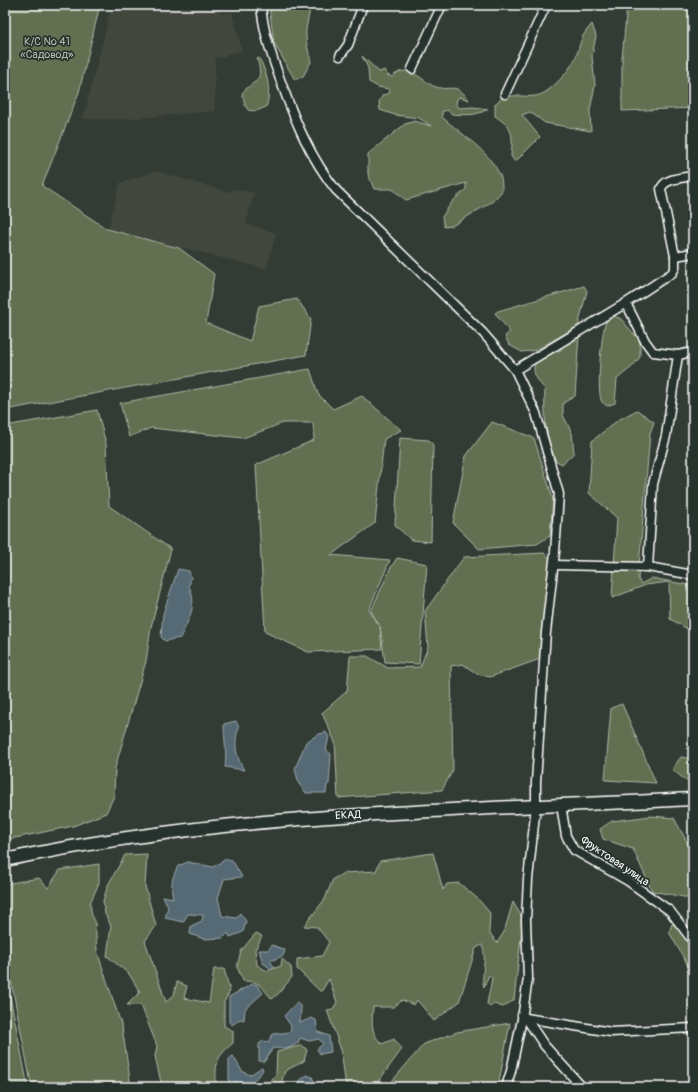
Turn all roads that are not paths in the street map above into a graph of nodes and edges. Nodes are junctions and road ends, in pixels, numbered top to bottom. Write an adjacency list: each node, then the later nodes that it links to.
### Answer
1 (261, 5): 14 (street)
2 (363, 5): 5 (street)
3 (442, 5): 6 (street)
4 (546, 5): 7 (street)
5 (340, 56)
6 (412, 69)
7 (505, 94)
8 (693, 176): 10 (street)
9 (693, 253): 10 (street)
10 (675, 256): 11 (street)
11 (626, 303): 13 (street); 14 (street)
12 (693, 352): 13 (street)
13 (678, 355): 16 (street)
14 (515, 370): 15 (street)
15 (554, 565): 16 (street); 20 (street)
16 (648, 567): 17 (street)
17 (693, 575)
18 (693, 799): 19 (highway, ЕКАД)
19 (561, 805): 20 (highway, ЕКАД); 22 (street, Фруктовая улица)
20 (536, 806): 21 (highway, ЕКАД); 23 (street)
21 (5, 860)
22 (693, 941)
23 (524, 1017): 24 (street); 25 (street); 26 (street)
24 (693, 1028)
25 (506, 1087)
26 (582, 1087)

